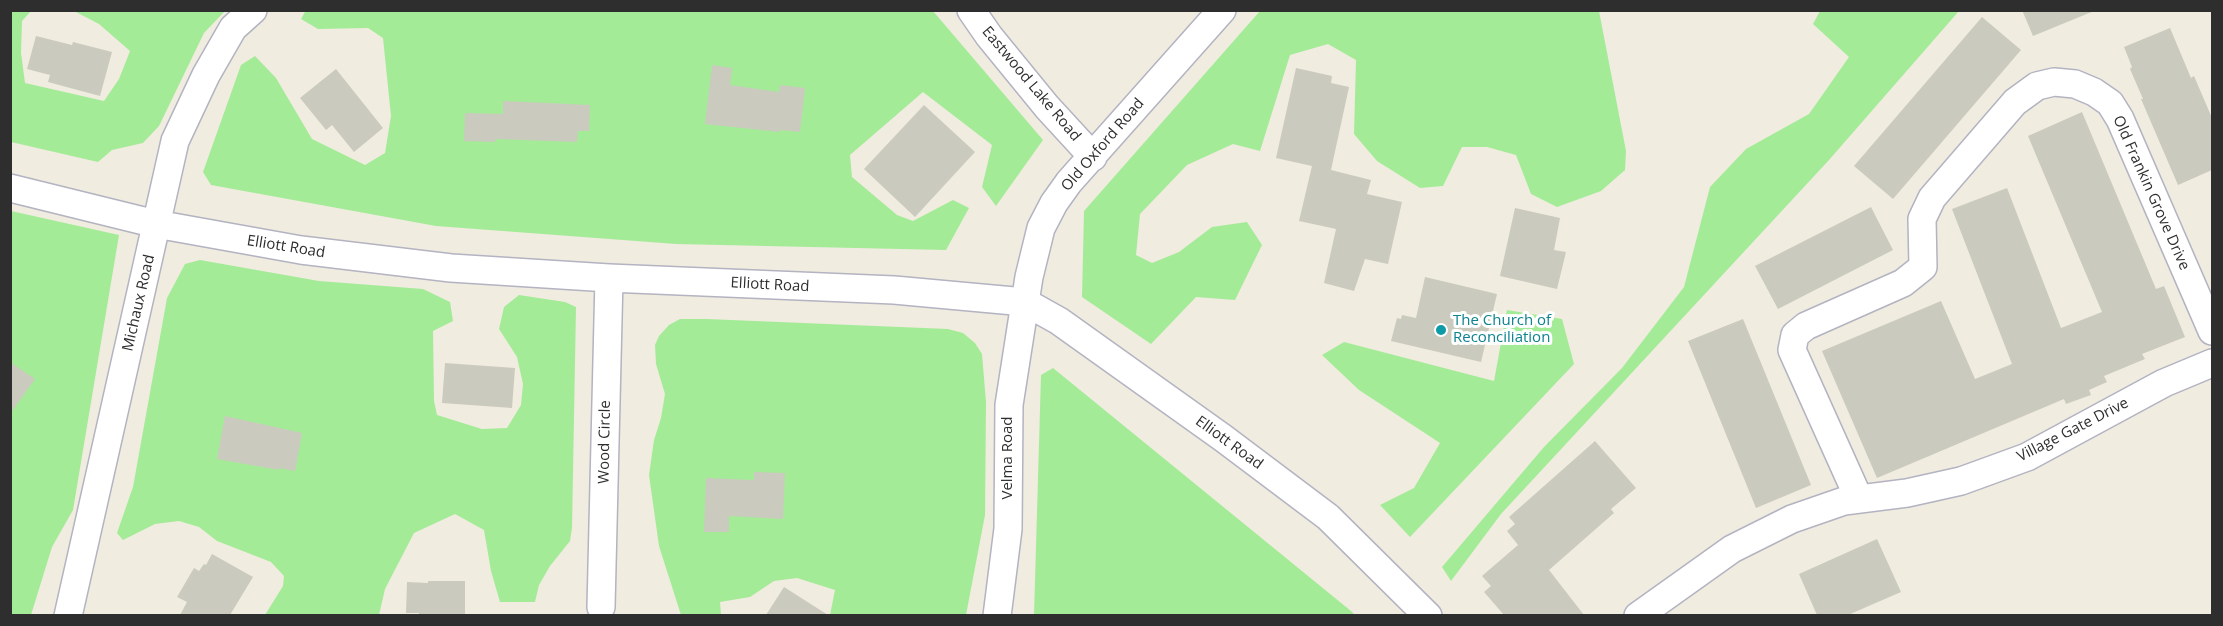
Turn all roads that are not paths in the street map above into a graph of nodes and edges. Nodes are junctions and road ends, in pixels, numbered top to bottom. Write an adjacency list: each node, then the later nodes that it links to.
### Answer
1 (253, 10): 6 (street, Michaux Road)
2 (971, 10): 4 (street, Eastwood Lake Road)
3 (1222, 10): 4 (street, Old Oxford Road)
4 (1093, 157): 8 (street, Old Oxford Road)
5 (10, 188): 6 (street, Elliott Road)
6 (156, 224): 7 (street, Elliott Road); 13 (street, Michaux Road)
7 (609, 278): 8 (street, Elliott Road); 12 (street, Wood Circle)
8 (1025, 302): 14 (street, Velma Road); 15 (street, Elliott Road)
9 (2212, 331): 11 (street, Old Frankin Grove Drive)
10 (2212, 363): 11 (street, Village Gate Drive)
11 (1859, 499): 16 (street, Village Gate Drive)
12 (601, 607)
13 (68, 615)
14 (997, 615)
15 (1428, 615)
16 (1638, 615)

